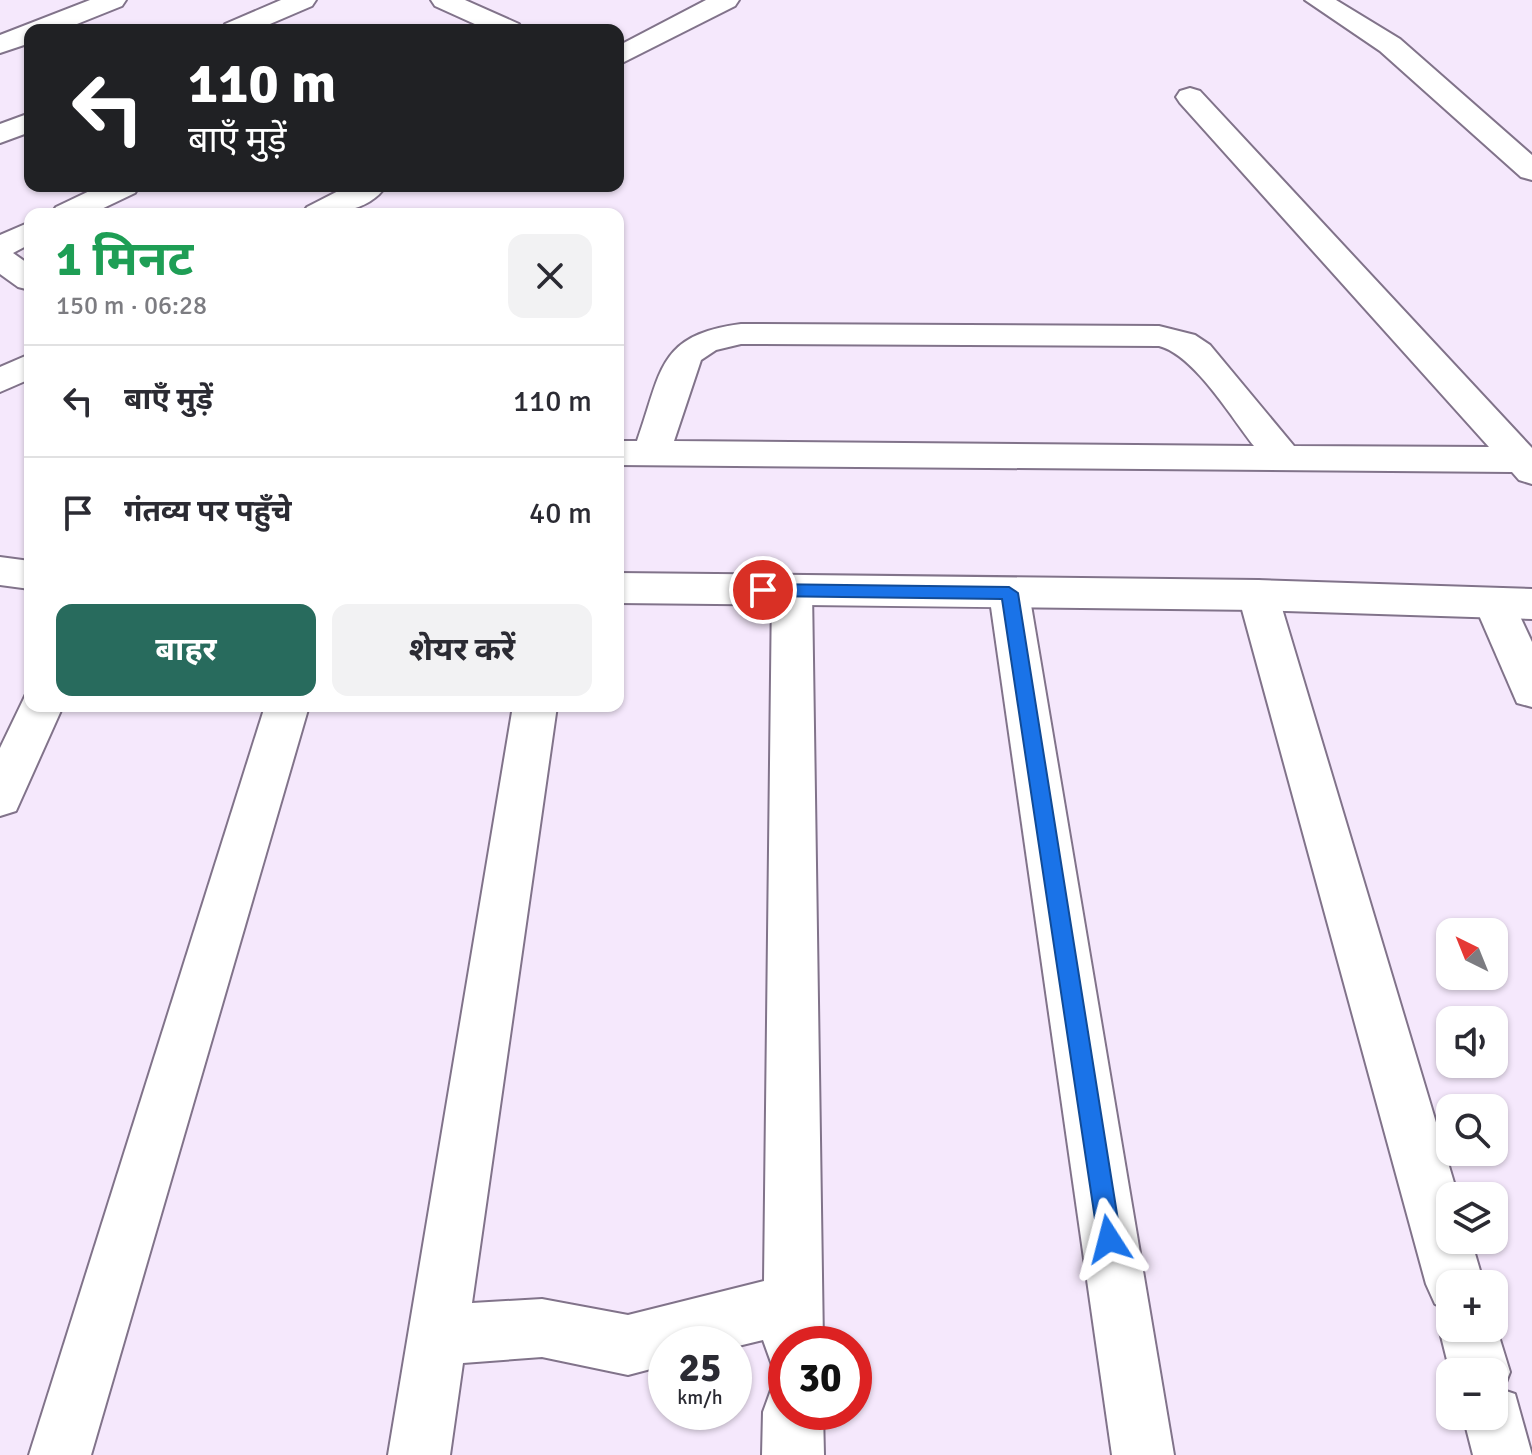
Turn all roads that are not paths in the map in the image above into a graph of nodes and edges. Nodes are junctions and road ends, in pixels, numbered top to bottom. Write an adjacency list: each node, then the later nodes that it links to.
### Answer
1 (113, 0): 9 (street)
2 (303, 0): 10 (street)
3 (444, 0): 8 (street)
4 (505, 0): 8 (street)
5 (726, 0): 15 (street)
6 (1318, 0): 18 (street)
7 (1354, 0): 16 (street)
8 (474, 14): 11 (street); 12 (street)
9 (54, 24)
10 (272, 24)
11 (454, 24)
12 (496, 24)
13 (24, 35): 14 (street)
14 (0, 45)
15 (624, 54)
16 (1486, 95)
17 (1190, 97): 31 (street)
18 (1532, 171)
19 (101, 192): 21 (street)
20 (360, 192): 22 (street)
21 (76, 208)
22 (329, 208)
23 (24, 235): 24 (street)
24 (0, 247)
25 (0, 259): 26 (street)
26 (24, 276)
27 (24, 368): 28 (street)
28 (0, 381)
29 (634, 454): 30 (street); 30 (street)
30 (1284, 458): 31 (street)
31 (1527, 465)
32 (0, 571): 33 (street)
33 (24, 574)
34 (624, 588): 35 (street)
35 (792, 590): 36 (street); 45 (street)
36 (1009, 593): 37 (street); 52 (street)
37 (1258, 595): 38 (street); 44 (street)
38 (1514, 605): 39 (street)
39 (1532, 691)
40 (38, 712): 43 (street)
41 (285, 712): 49 (street)
42 (534, 712): 46 (street)
43 (0, 798)
44 (1451, 1270)
45 (793, 1323): 46 (street)
46 (437, 1335): 50 (street)
47 (793, 1430): 51 (street)
48 (1497, 1430): 53 (street)
49 (60, 1455)
50 (419, 1455)
51 (793, 1455)
52 (1143, 1455)
53 (1504, 1455)

